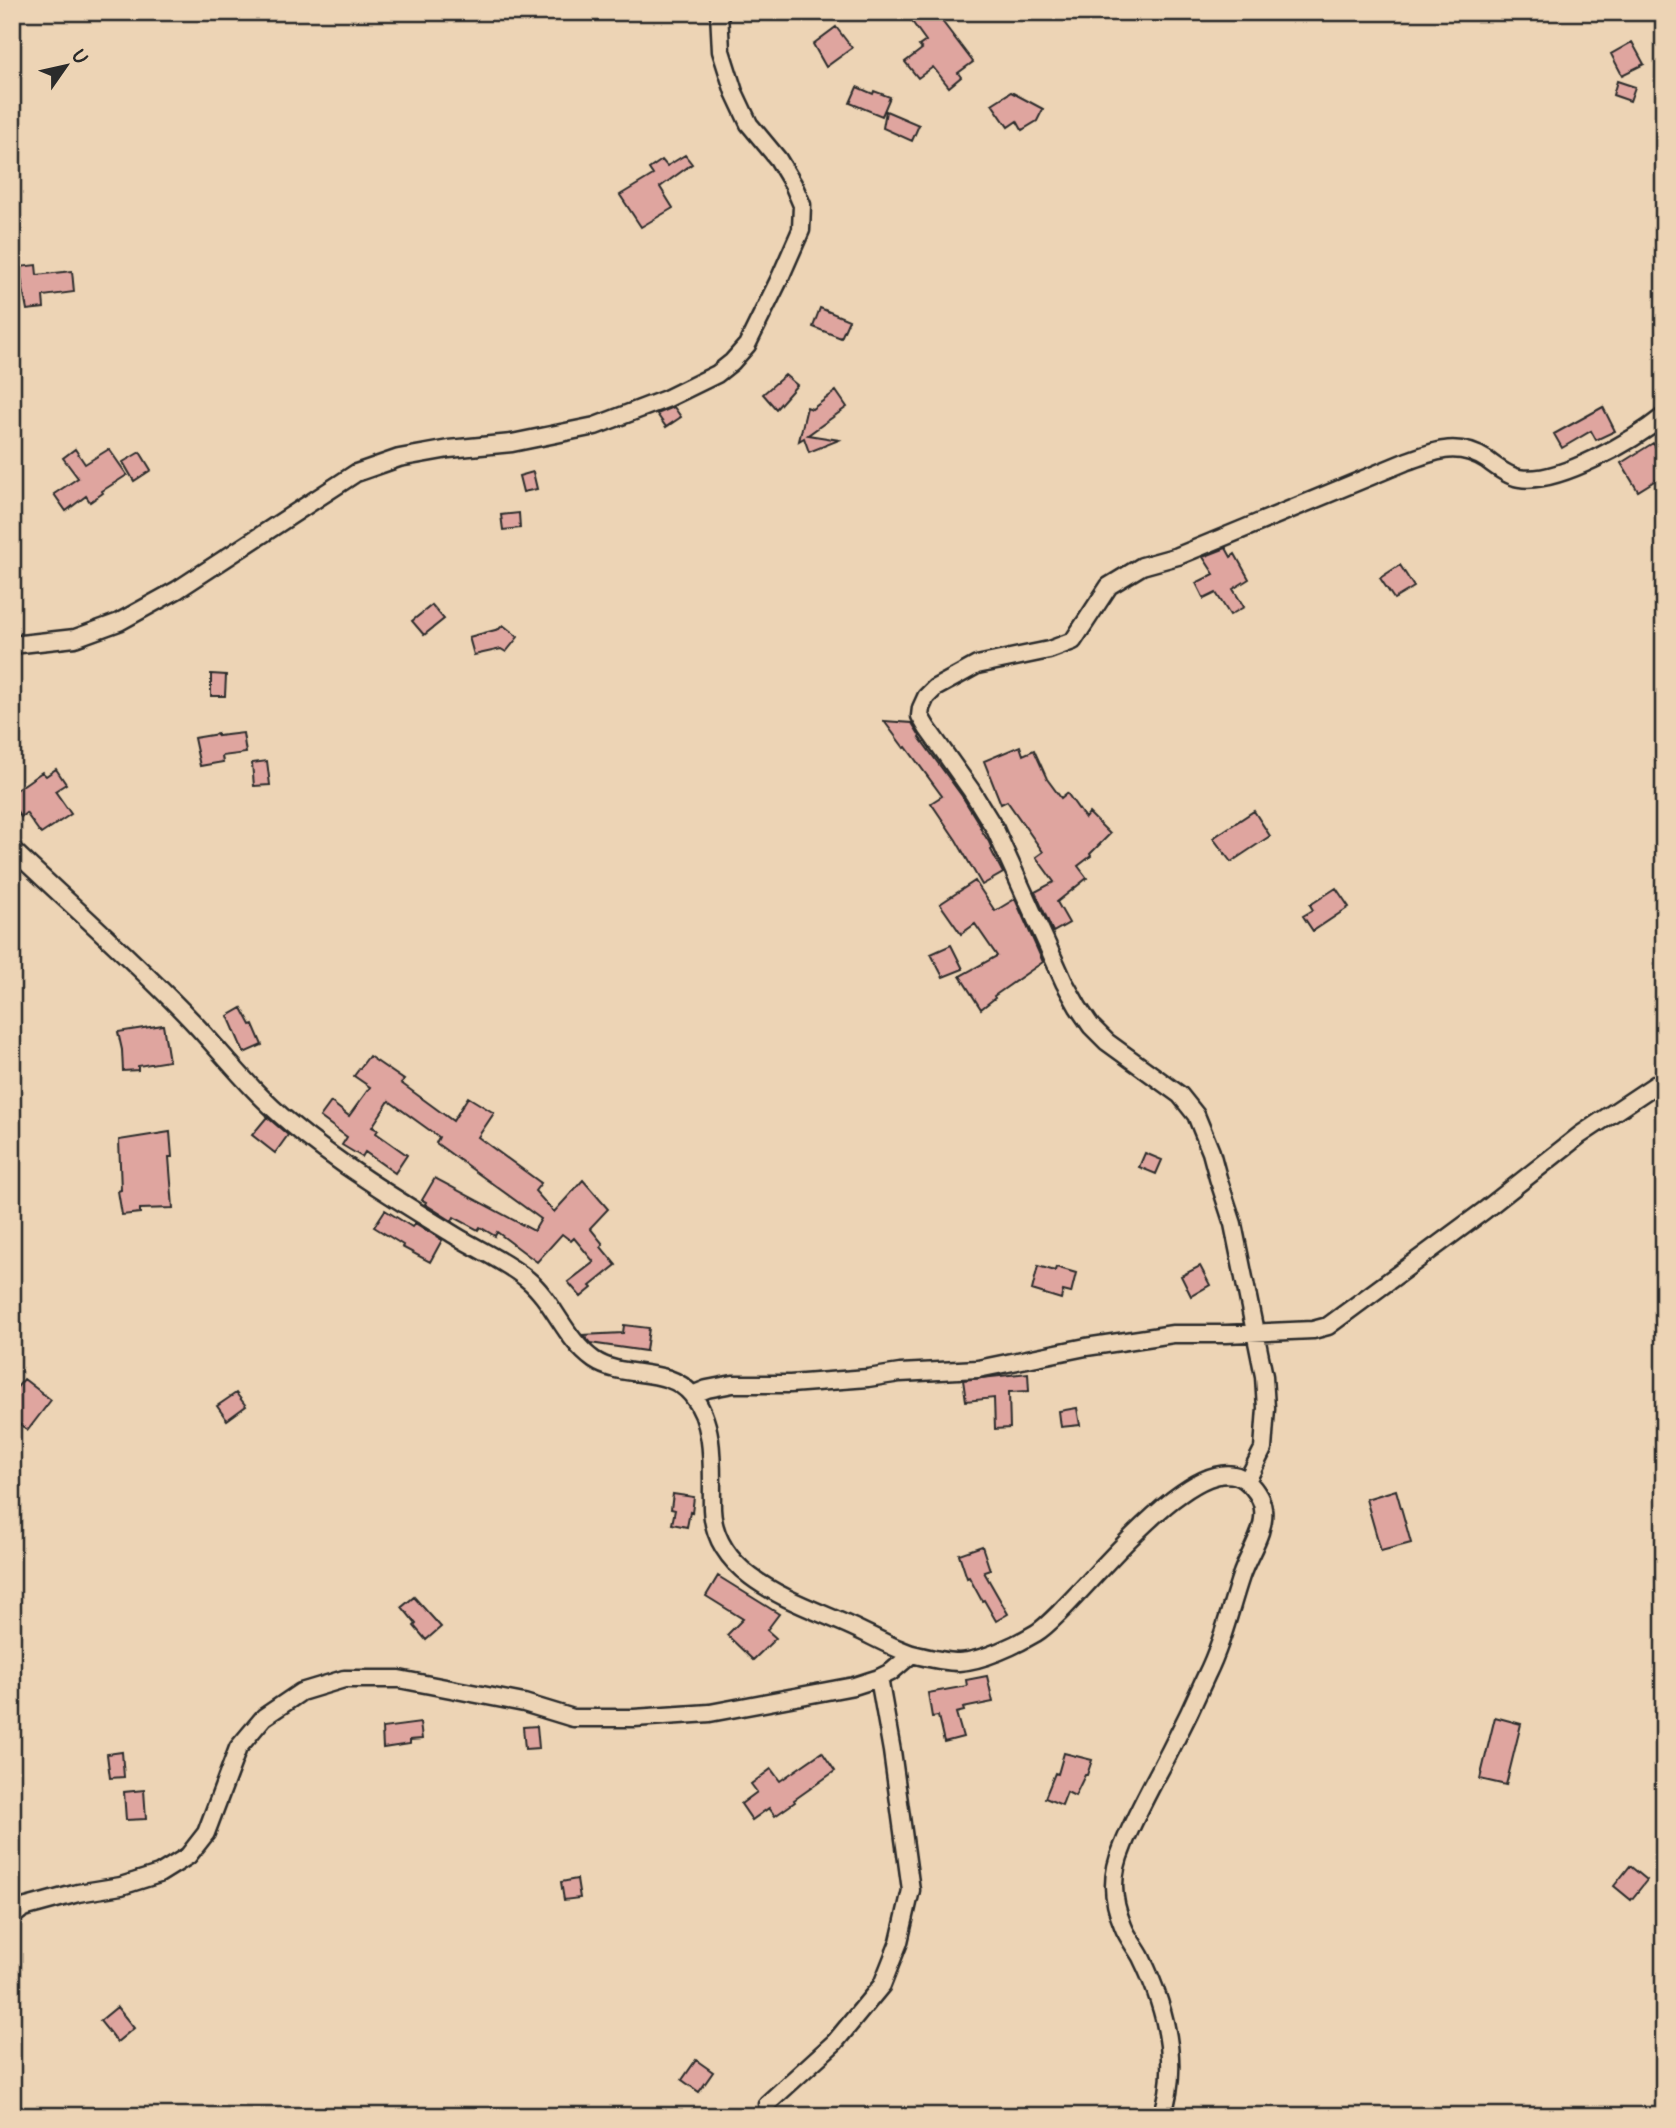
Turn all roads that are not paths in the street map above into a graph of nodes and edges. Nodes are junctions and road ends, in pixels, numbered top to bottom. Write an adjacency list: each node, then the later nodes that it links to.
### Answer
1 (719, 12): 3 (street)
2 (1664, 416): 6 (street)
3 (12, 645)
4 (12, 849): 7 (street)
5 (1664, 1079): 6 (street)
6 (1257, 1333): 7 (street); 8 (street)
7 (692, 1395): 9 (street)
8 (1247, 1481): 9 (street); 13 (street)
9 (912, 1654): 10 (street)
10 (879, 1678): 11 (street); 12 (street)
11 (12, 1917)
12 (767, 2104)
13 (1162, 2116)

